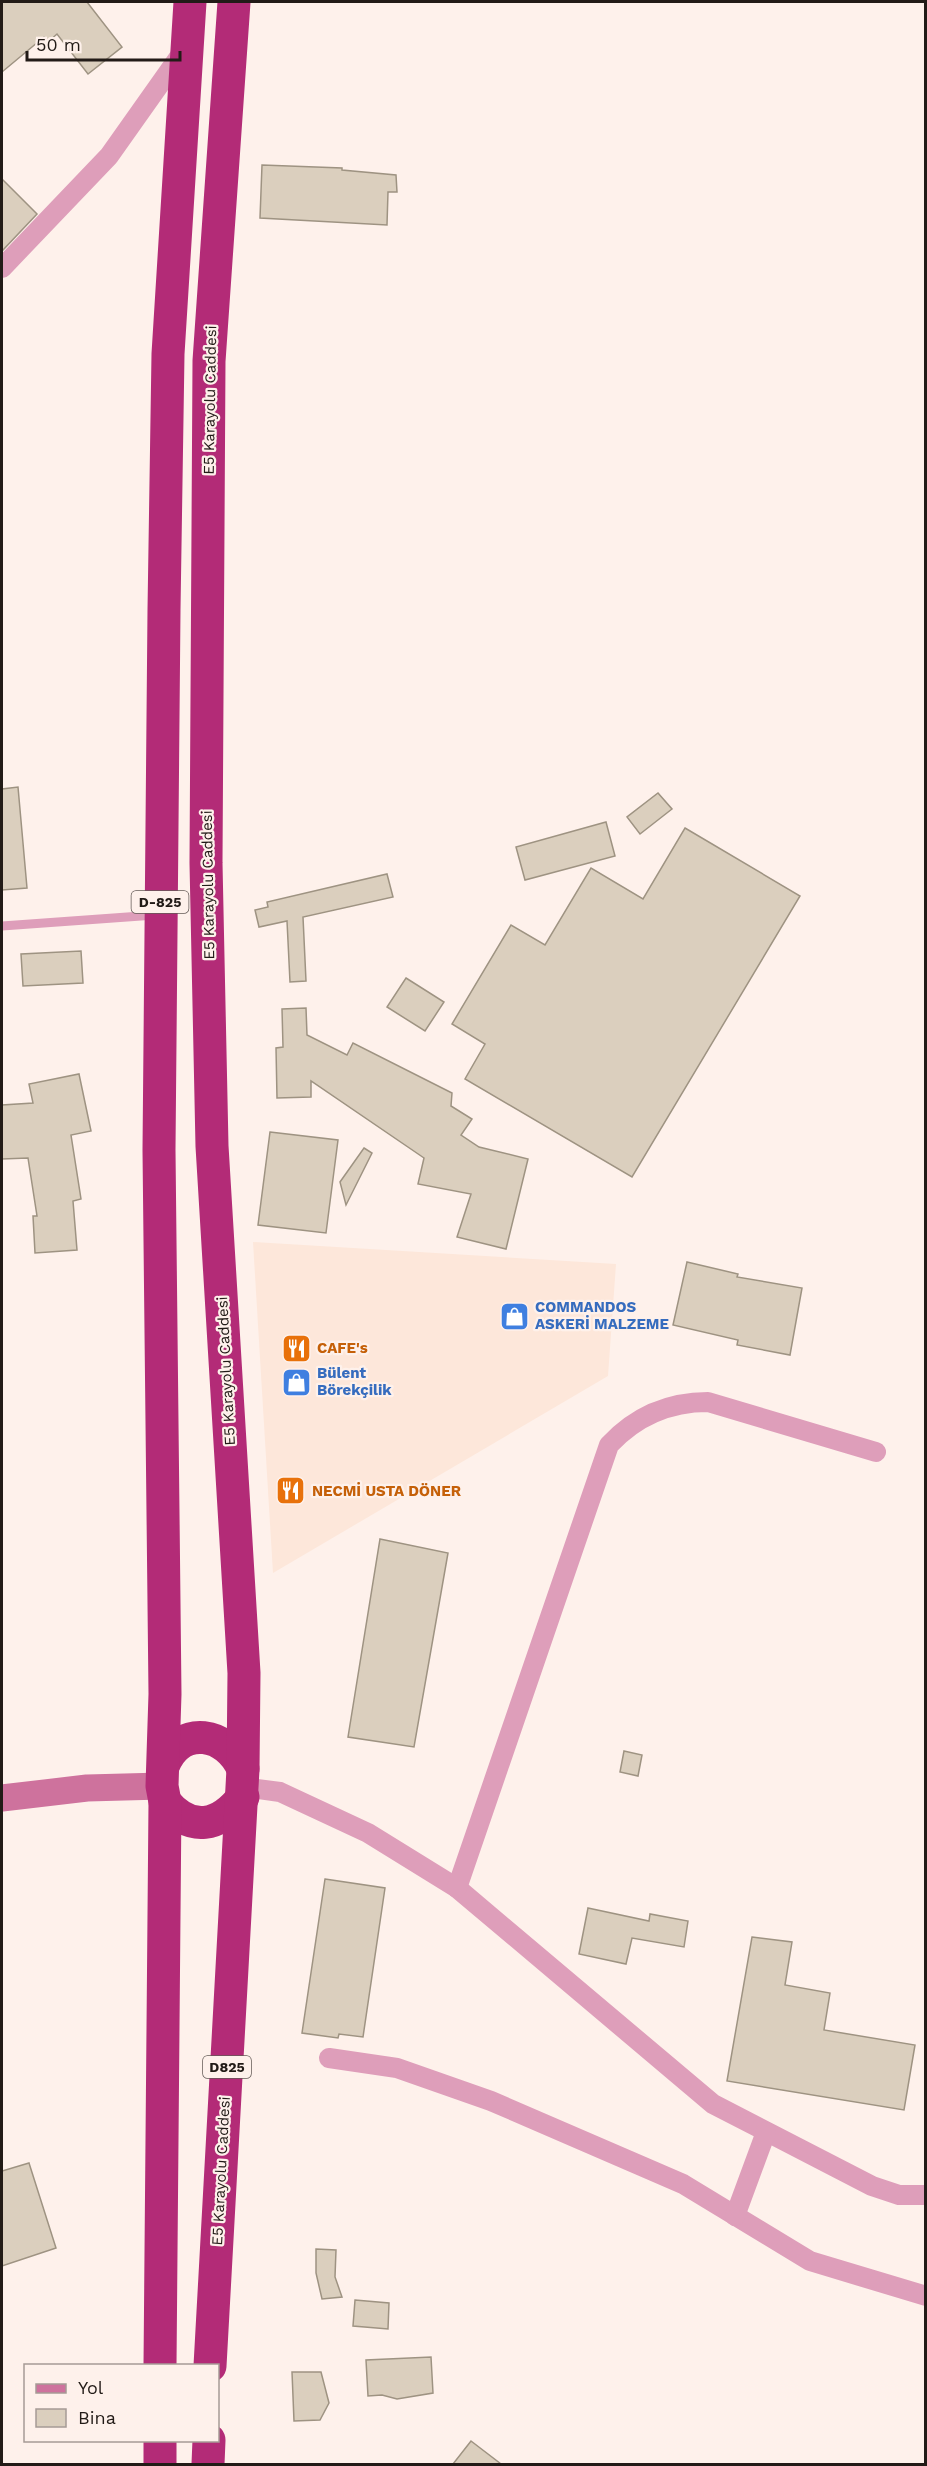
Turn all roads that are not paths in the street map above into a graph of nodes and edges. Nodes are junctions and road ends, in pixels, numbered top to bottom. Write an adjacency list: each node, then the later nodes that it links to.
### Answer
1 (190, 2): 3 (highway, D-825)
2 (239, 5): 9 (highway, E5 Karayolu Caddesi / D-825)
3 (186, 45): 4 (street); 5 (highway, D-825)
4 (2, 268)
5 (160, 915): 6 (lane); 8 (highway, D-825)
6 (2, 926)
7 (876, 1452): 11 (street)
8 (164, 1784): 9 (highway); 9 (highway); 10 (street); 17 (highway)
9 (243, 1784): 11 (street); 18 (highway, E5 Karayolu Caddesi / D825)
10 (2, 1798)
11 (457, 1888): 13 (street)
12 (329, 2058): 15 (street)
13 (766, 2132): 14 (street); 15 (street)
14 (926, 2195)
15 (735, 2216): 16 (street)
16 (926, 2295)
17 (160, 2364)
18 (210, 2364)
19 (160, 2442): 21 (highway)
20 (208, 2442): 22 (highway)
21 (160, 2464)
22 (208, 2464)

